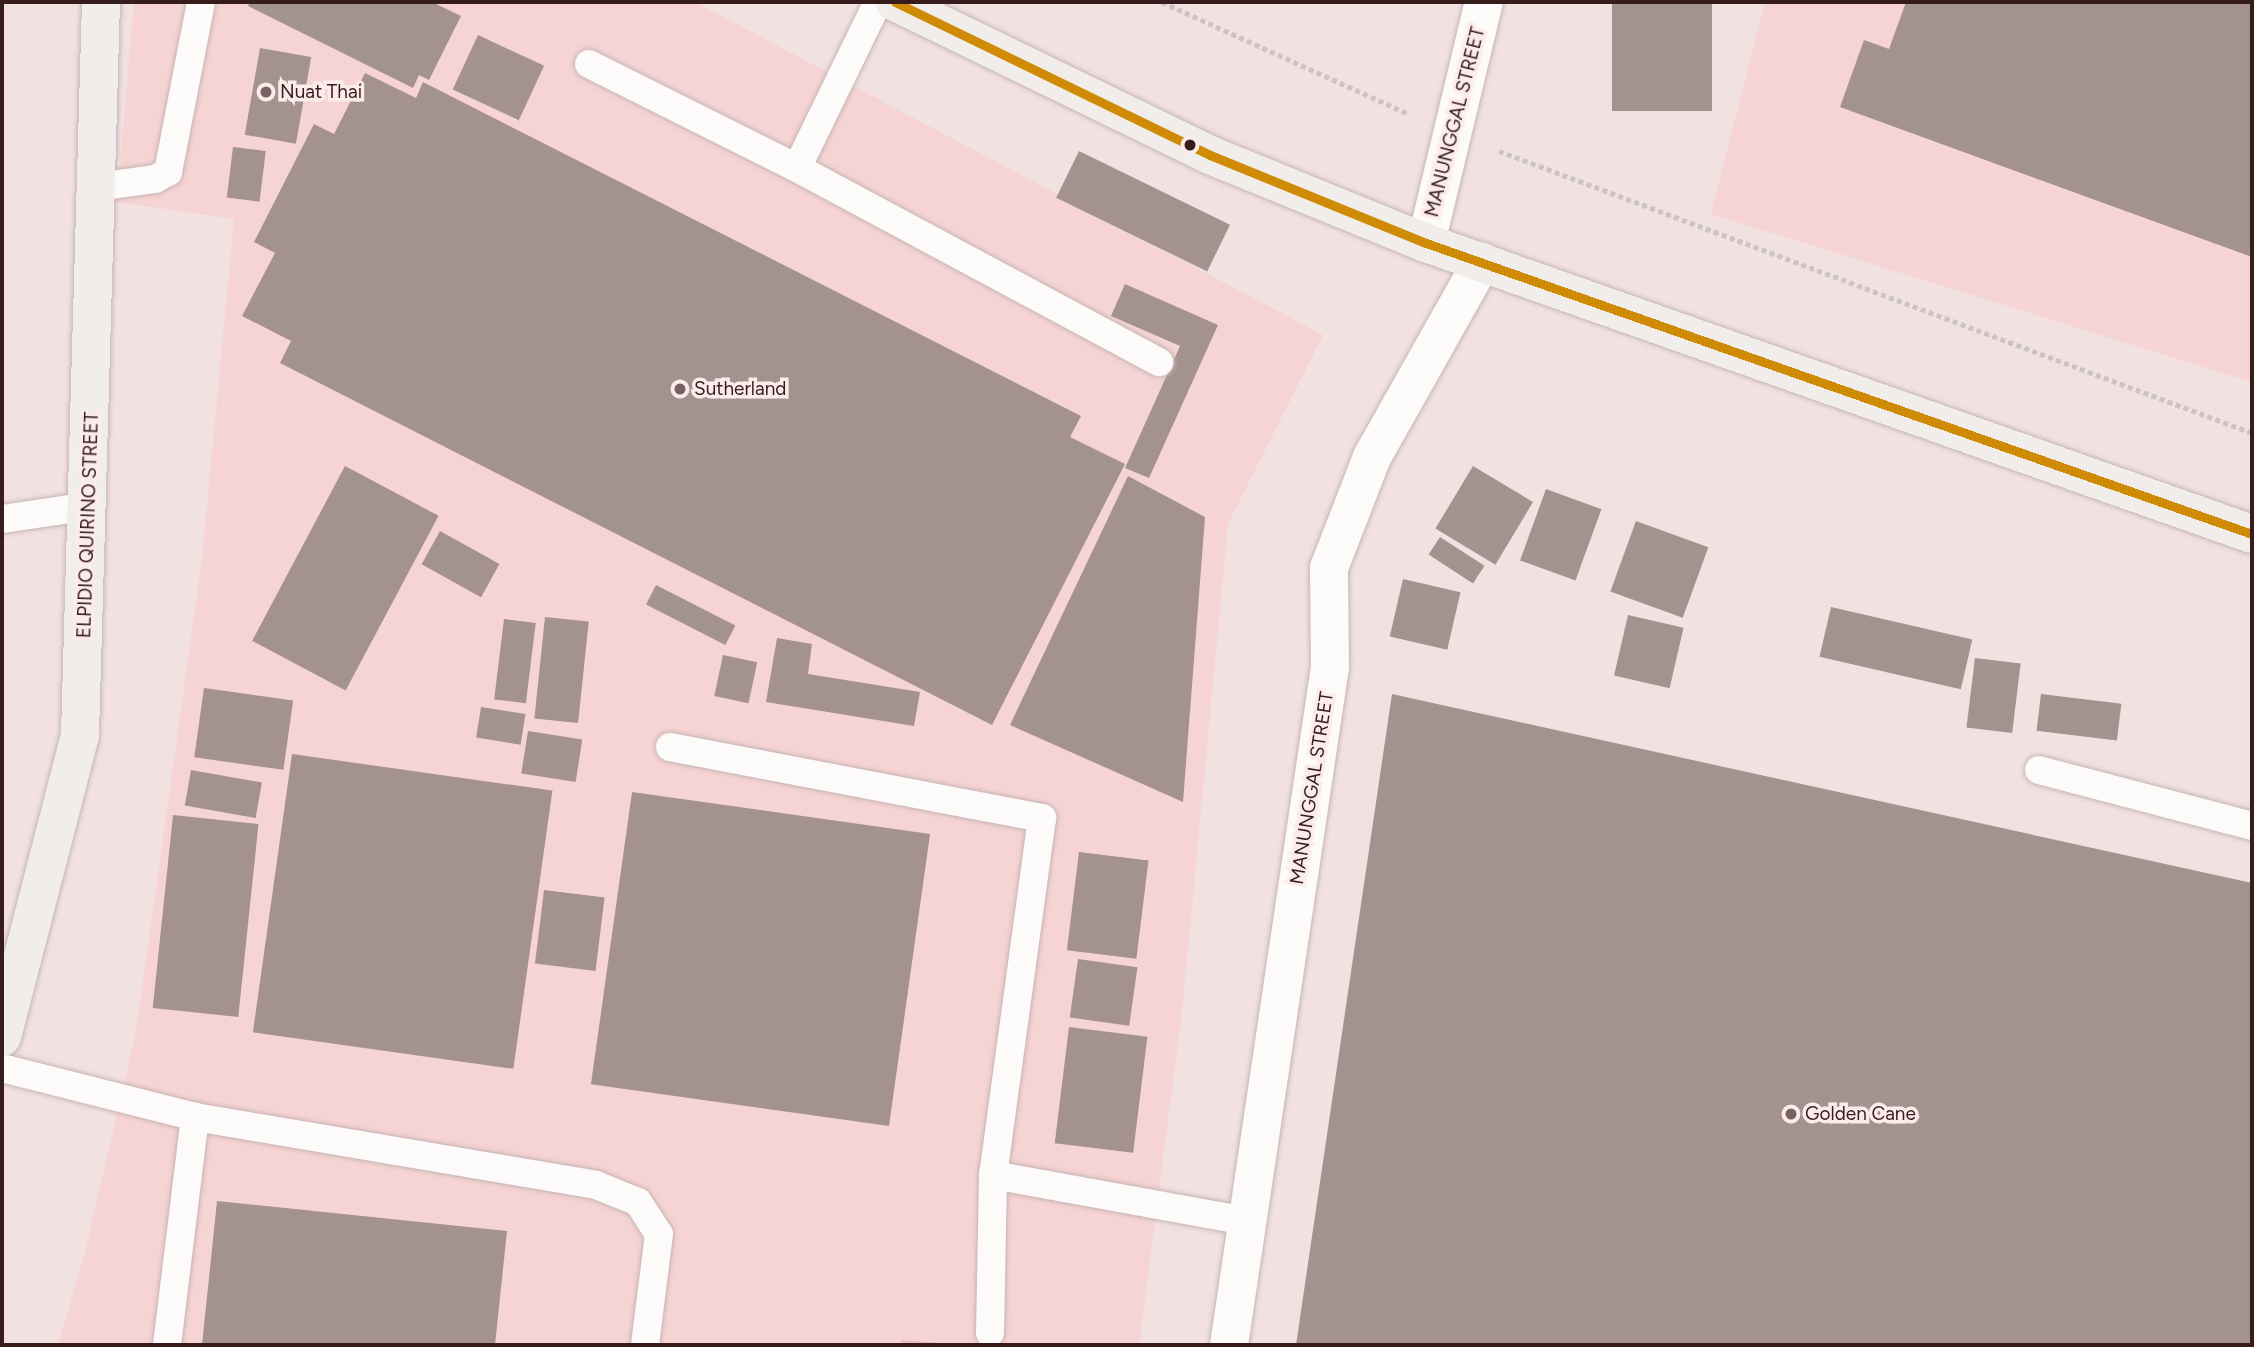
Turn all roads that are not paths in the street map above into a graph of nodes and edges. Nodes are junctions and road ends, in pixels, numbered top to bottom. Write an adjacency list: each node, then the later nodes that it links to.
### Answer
1 (102, 2): 8 (main road, ELPIDIO QUIRINO STREET)
2 (201, 2): 8 (lane)
3 (878, 2): 7 (lane)
4 (895, 2): 9 (main road)
5 (1485, 2): 9 (street, MANUNGGAL STREET)
6 (589, 64): 7 (lane)
7 (797, 168): 11 (lane)
8 (97, 187): 12 (main road, ELPIDIO QUIRINO STREET)
9 (1426, 243): 10 (main road)
10 (1482, 262): 14 (main road); 22 (street, MANUNGGAL STREET)
11 (1159, 362)
12 (90, 506): 13 (lane); 18 (main road, ELPIDIO QUIRINO STREET)
13 (2, 519)
14 (2252, 534)
15 (670, 747): 21 (lane)
16 (2039, 769): 17 (lane)
17 (2252, 826)
18 (2, 1037)
19 (2, 1068): 20 (lane)
20 (195, 1117): 24 (lane); 25 (lane)
21 (993, 1175): 22 (lane); 23 (lane)
22 (1247, 1221): 26 (street, MANUNGGAL STREET)
23 (989, 1333)
24 (167, 1345)
25 (645, 1345)
26 (1230, 1345)

